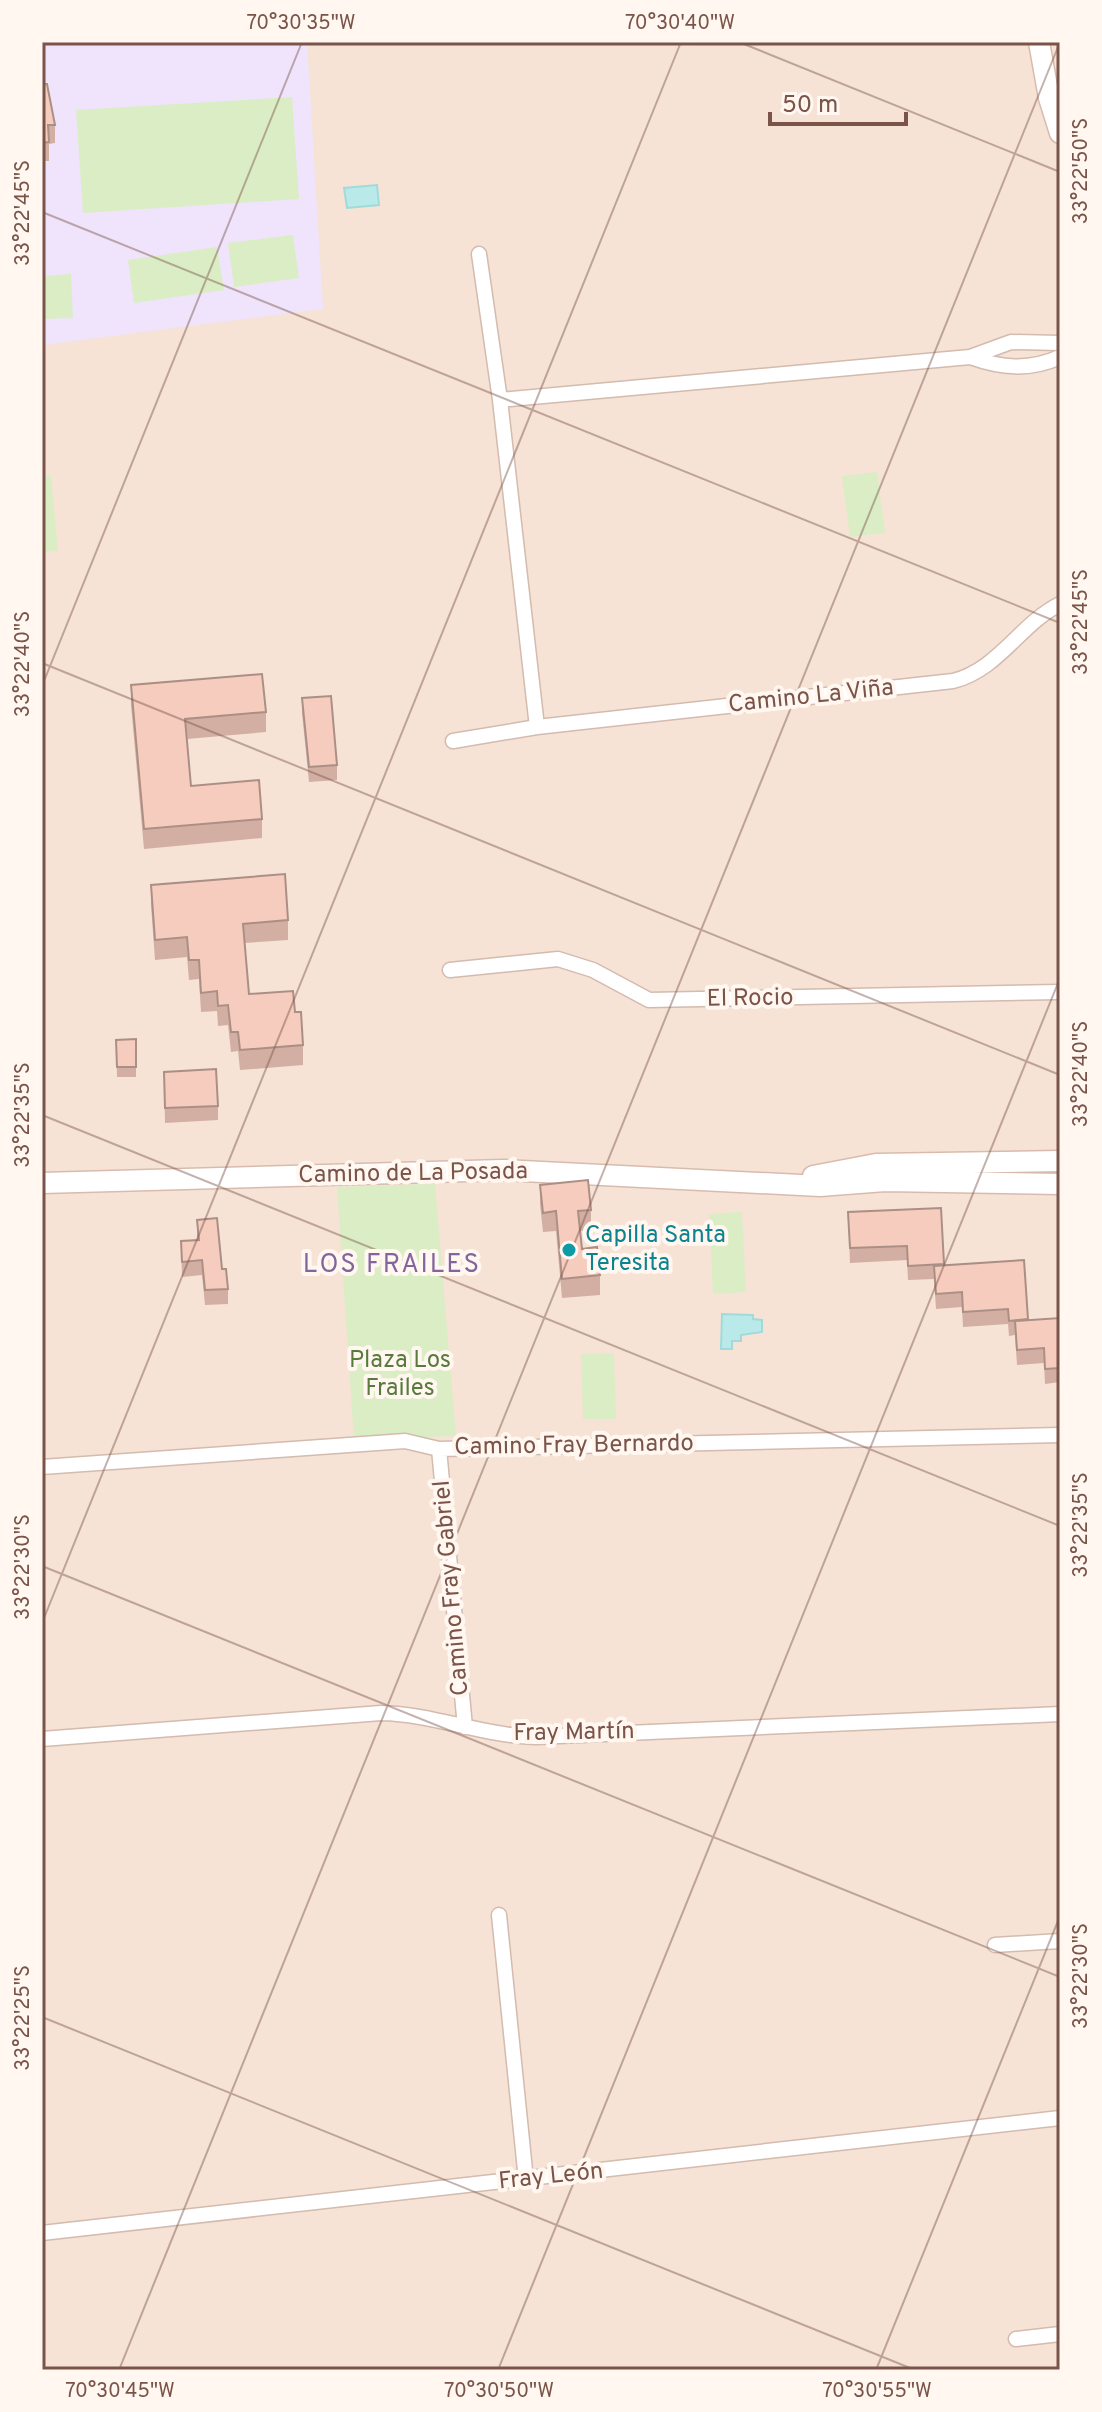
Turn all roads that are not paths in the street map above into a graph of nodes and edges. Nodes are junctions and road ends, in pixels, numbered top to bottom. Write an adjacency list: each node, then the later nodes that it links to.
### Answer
1 (1039, 42): 2 (street)
2 (1060, 133)
3 (479, 254): 7 (street)
4 (1060, 343): 5 (street)
5 (970, 357): 6 (street); 7 (street)
6 (1060, 357)
7 (500, 400): 9 (street)
8 (1060, 604): 9 (street, Camino La Viña)
9 (537, 727): 10 (street, Camino La Viña)
10 (453, 741)
11 (450, 970): 12 (street, El Rocio)
12 (1060, 992)
13 (1060, 1161): 16 (street, Camino de La Posada)
14 (42, 1183): 16 (street, Camino de La Posada)
15 (1060, 1184): 16 (street, Camino de La Posada)
16 (783, 1185)
17 (1060, 1435): 18 (street, Camino Fray Bernardo)
18 (439, 1449): 19 (street, Camino Fray Bernardo); 21 (street, Camino Fray Gabriel)
19 (42, 1467)
20 (1060, 1714): 21 (street, Fray Martín)
21 (465, 1727): 22 (street, Fray Martín)
22 (42, 1739)
23 (499, 1915): 27 (street)
24 (1060, 1941): 25 (street)
25 (995, 1945)
26 (1060, 2118): 27 (street, Fray León)
27 (526, 2180): 28 (street, Fray León)
28 (42, 2233)
29 (1060, 2334): 30 (street)
30 (1016, 2339)

